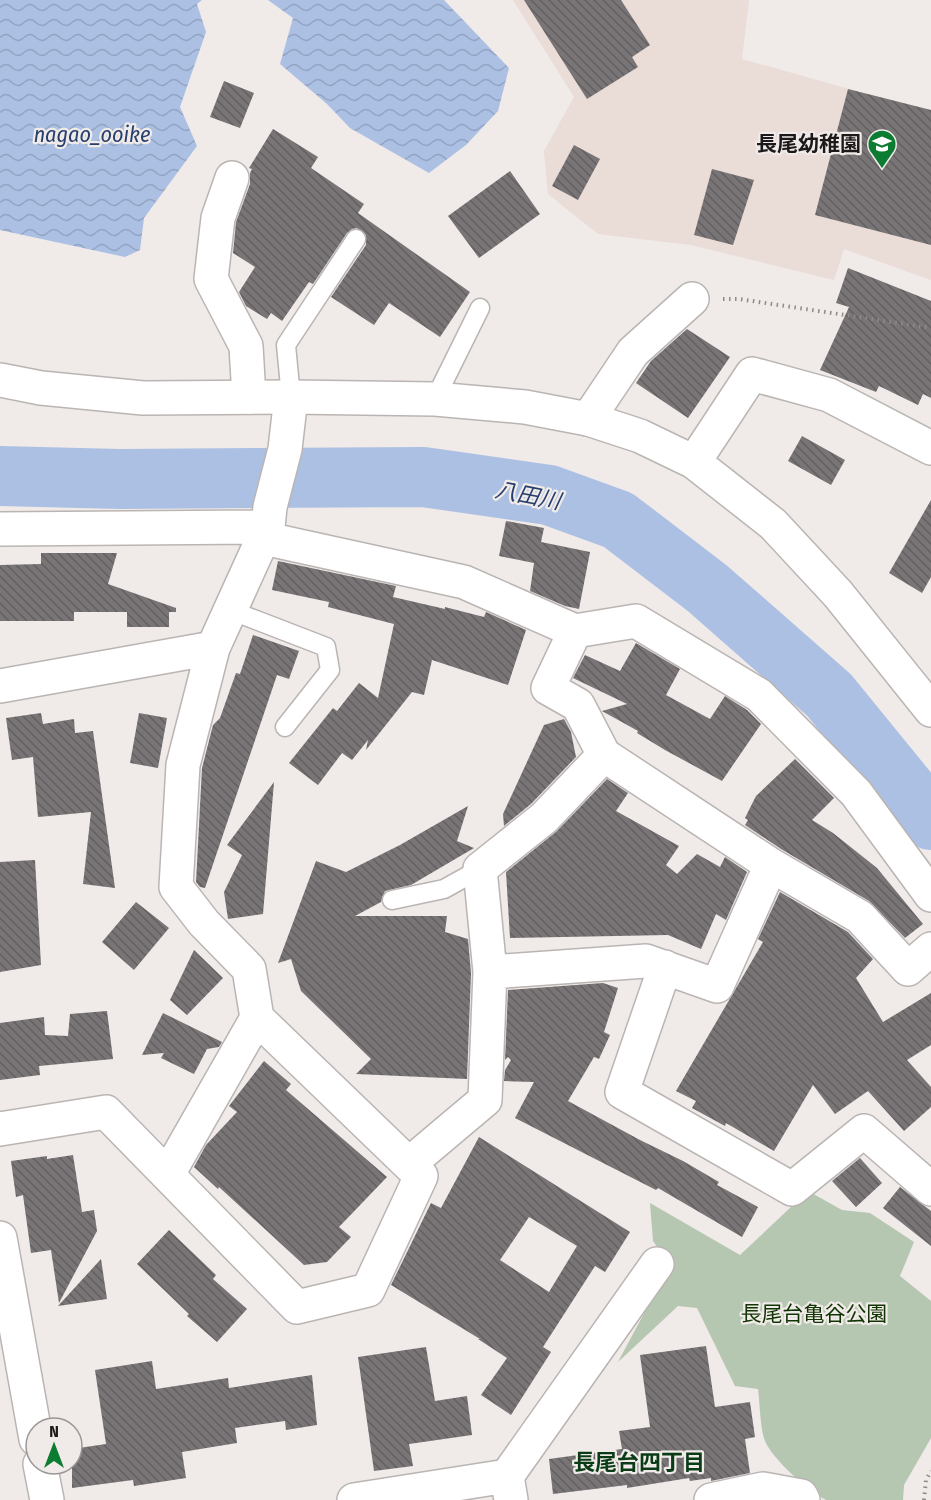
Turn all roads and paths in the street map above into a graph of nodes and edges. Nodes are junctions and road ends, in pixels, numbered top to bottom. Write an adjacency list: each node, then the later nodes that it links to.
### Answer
1 (232, 178): 7 (street)
2 (356, 239): 8 (lane)
3 (692, 299): 5 (path); 10 (street)
4 (480, 308): 9 (lane)
5 (931, 328)
6 (0, 380): 7 (street)
7 (249, 397): 8 (street)
8 (291, 397): 9 (street); 13 (street)
9 (435, 399): 10 (street)
10 (588, 419): 12 (street)
11 (931, 448): 12 (street)
12 (694, 462): 19 (street)
13 (267, 524): 14 (street); 15 (street); 16 (street)
14 (0, 529)
15 (230, 610): 17 (street); 20 (lane)
16 (575, 631): 21 (street); 24 (street)
17 (213, 648): 18 (street); 29 (street)
18 (0, 686)
19 (931, 710)
20 (285, 727)
21 (604, 755): 22 (street); 23 (street)
22 (771, 865): 26 (street); 27 (street)
23 (480, 869): 25 (lane); 28 (street)
24 (931, 895)
25 (392, 900)
26 (931, 949)
27 (665, 968): 28 (street); 33 (street)
28 (490, 972): 31 (street)
29 (256, 1018): 31 (street); 32 (street)
30 (0, 1129): 32 (street)
31 (409, 1164): 32 (street)
32 (168, 1174)
33 (931, 1190)
34 (0, 1238): 36 (street)
35 (657, 1264): 39 (street)
36 (32, 1416)
37 (931, 1471): 44 (path)
38 (42, 1476): 40 (street)
39 (509, 1488): 41 (street)
40 (47, 1500)
41 (354, 1500)
42 (711, 1500): 43 (street)
43 (803, 1500)
44 (924, 1500)

